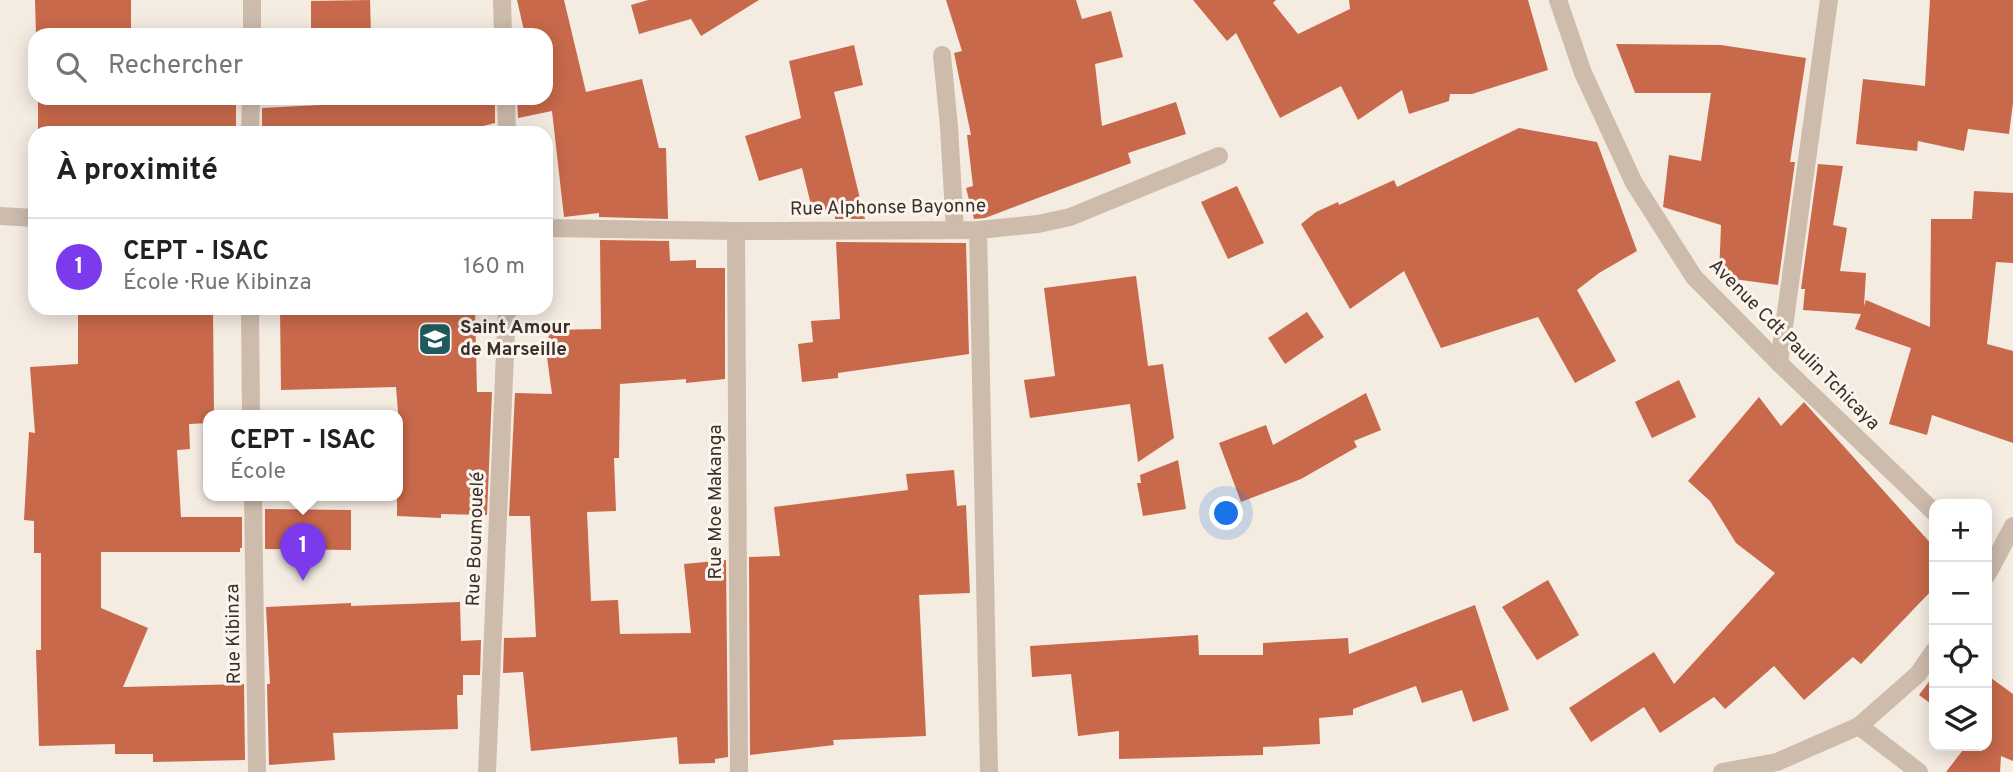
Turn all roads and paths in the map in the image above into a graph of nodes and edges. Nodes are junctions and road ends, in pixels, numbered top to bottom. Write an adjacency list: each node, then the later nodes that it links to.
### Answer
1 (252, 0): 5 (street)
2 (502, 0): 6 (street)
3 (1559, 0): 21 (street, Avenue Cdt Paulin Tchicaya)
4 (1829, 0): 21 (street)
5 (252, 28)
6 (503, 28)
7 (942, 55): 16 (street)
8 (251, 105): 10 (street)
9 (506, 105): 11 (street)
10 (250, 126)
11 (507, 126)
12 (1219, 156): 17 (street, Rue Alphonse Bayonne)
13 (0, 216): 14 (street)
14 (28, 218)
15 (553, 228): 18 (street, Rue Alphonse Bayonne)
16 (955, 230): 17 (street, Rue Alphonse Bayonne); 18 (street, Rue Alphonse Bayonne)
17 (978, 230): 32 (street)
18 (736, 231): 31 (street, Rue Moe Makanga)
19 (250, 315): 22 (street)
20 (507, 315): 30 (street, Rue Boumouelé)
21 (1779, 363): 24 (street, Avenue Cdt Paulin Tchicaya)
22 (251, 410)
23 (253, 501): 29 (street, Rue Kibinza)
24 (1929, 507)
25 (2013, 526): 26 (street)
26 (1992, 562)
27 (1929, 658): 28 (street)
28 (1859, 726): 33 (street); 34 (street)
29 (257, 772)
30 (487, 772)
31 (739, 772)
32 (989, 772)
33 (1722, 772)
34 (1919, 772)

